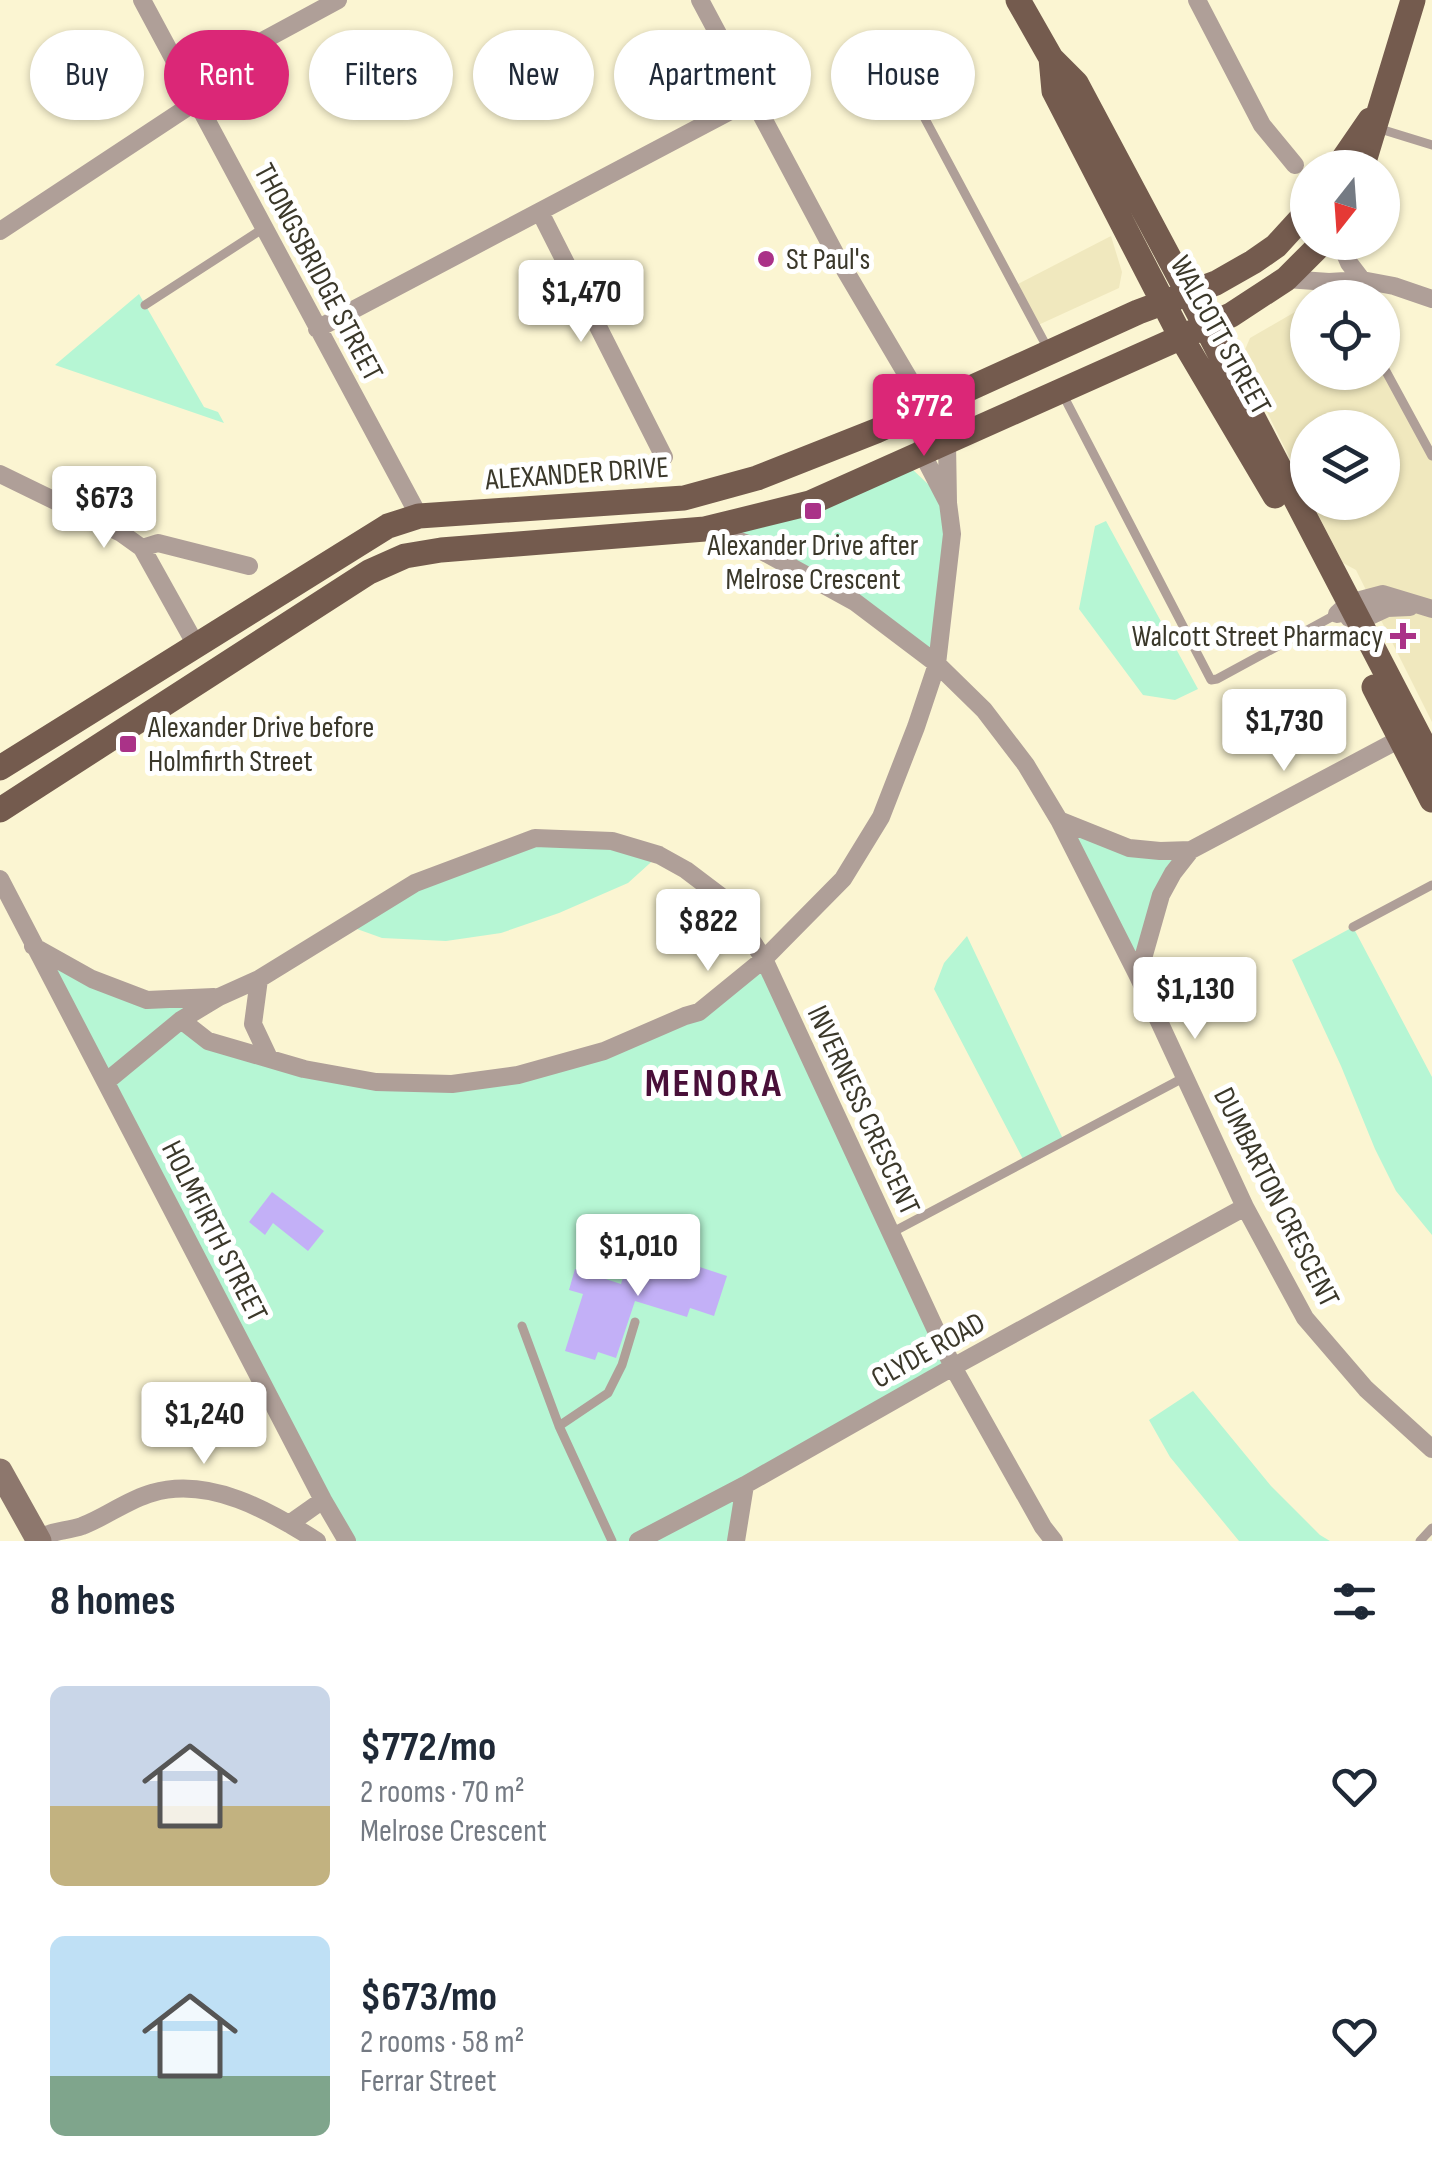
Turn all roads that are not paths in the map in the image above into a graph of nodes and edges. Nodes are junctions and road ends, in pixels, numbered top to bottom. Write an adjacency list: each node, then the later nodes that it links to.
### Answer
1 (142, 0): 9 (street, THONGSBRIDGE STREET)
2 (338, 0): 7 (street)
3 (700, 0): 8 (street)
4 (1018, 0): 10 (main road, WALCOTT STREET)
5 (1196, 0): 20 (street)
6 (1418, 4): 11 (main road)
7 (283, 30)
8 (716, 30)
9 (164, 40)
10 (1050, 58): 29 (main road, WALCOTT STREET); 31 (main road, WALCOTT STREET)
11 (1377, 117): 17 (lane); 18 (main road); 19 (main road)
12 (168, 120): 23 (street)
13 (207, 120): 22 (street, THONGSBRIDGE STREET)
14 (713, 120): 21 (street)
15 (764, 120): 39 (street)
16 (926, 120): 36 (lane)
17 (1432, 145)
18 (1352, 150)
19 (1367, 150)
20 (1290, 159)
21 (540, 212): 34 (street); 43 (street)
22 (264, 228): 32 (lane); 34 (street, THONGSBRIDGE STREET)
23 (0, 231)
24 (1290, 231): 29 (main road, ALEXANDER DRIVE)
25 (1306, 260): 26 (main road)
26 (1286, 279): 27 (street); 33 (main road)
27 (1300, 280)
28 (1400, 288): 30 (street)
29 (1188, 294): 31 (main road, ALEXANDER DRIVE); 33 (main road, WALCOTT STREET)
30 (1432, 298)
31 (1163, 304): 35 (main road, WALCOTT STREET); 36 (main road, ALEXANDER DRIVE)
32 (145, 305)
33 (1206, 327): 35 (main road); 51 (main road, WALCOTT STREET)
34 (318, 329): 46 (street, THONGSBRIDGE STREET)
35 (1181, 337): 37 (main road); 51 (main road, WALCOTT STREET)
36 (1049, 352): 39 (main road, ALEXANDER DRIVE)
37 (1060, 390): 40 (main road); 51 (lane)
38 (1396, 390): 42 (lane)
39 (925, 409): 40 (street); 41 (street); 46 (main road, ALEXANDER DRIVE)
40 (946, 443): 41 (main road); 45 (street)
41 (922, 453): 45 (street); 47 (main road)
42 (1432, 456)
43 (664, 457)
44 (0, 474): 48 (street)
45 (948, 503): 53 (street)
46 (418, 516): 52 (main road, ALEXANDER DRIVE)
47 (706, 529): 53 (street, DUMBARTON CRESCENT); 58 (main road)
48 (142, 548): 49 (street); 52 (street)
49 (248, 566)
50 (1428, 608): 51 (street)
51 (1348, 613): 54 (main road, WALCOTT STREET); 55 (main road, WALCOTT STREET)
52 (196, 644): 56 (main road, ALEXANDER DRIVE)
53 (937, 664): 59 (street, DUMBARTON CRESCENT); 65 (street)
54 (1400, 739): 57 (main road, WALCOTT STREET); 60 (street)
55 (1432, 761)
56 (0, 768)
57 (1430, 791)
58 (0, 810)
59 (1060, 820): 60 (street); 66 (street, DUMBARTON CRESCENT)
60 (1191, 850): 66 (street)
61 (0, 879): 64 (street, HOLMFIRTH STREET)
62 (1432, 885): 63 (lane)
63 (1353, 928)
64 (33, 946): 68 (street); 72 (street, HOLMFIRTH STREET)
65 (764, 959): 67 (street, INVERNESS CRESCENT); 70 (street); 74 (street, INVERNESS CRESCENT)
66 (1138, 976): 71 (street, DUMBARTON CRESCENT)
67 (259, 978): 68 (street, INVERNESS CRESCENT); 70 (street)
68 (219, 997): 69 (street, INVERNESS CRESCENT)
69 (181, 1020): 70 (street); 72 (street, INVERNESS CRESCENT)
70 (269, 1058)
71 (1185, 1077): 73 (street, DUMBARTON CRESCENT); 74 (lane)
72 (106, 1082): 82 (street, HOLMFIRTH STREET)
73 (1245, 1207): 77 (street, CLYDE ROAD); 79 (street, DUMBARTON CRESCENT)
74 (891, 1233): 77 (street, INVERNESS CRESCENT)
75 (635, 1322): 78 (lane)
76 (522, 1326): 78 (lane)
77 (953, 1367): 81 (street, CLYDE ROAD); 91 (street, INVERNESS CRESCENT)
78 (558, 1426): 88 (lane)
79 (1432, 1449)
80 (0, 1471): 85 (street)
81 (744, 1485): 89 (street, CLYDE ROAD); 90 (street)
82 (322, 1500): 83 (street); 87 (street, HOLMFIRTH STREET)
83 (289, 1524): 85 (street); 86 (street)
84 (1432, 1528): 92 (lane)
85 (39, 1540)
86 (317, 1541)
87 (347, 1541)
88 (612, 1541)
89 (638, 1541)
90 (736, 1541)
91 (1054, 1541)
92 (1420, 1541)

